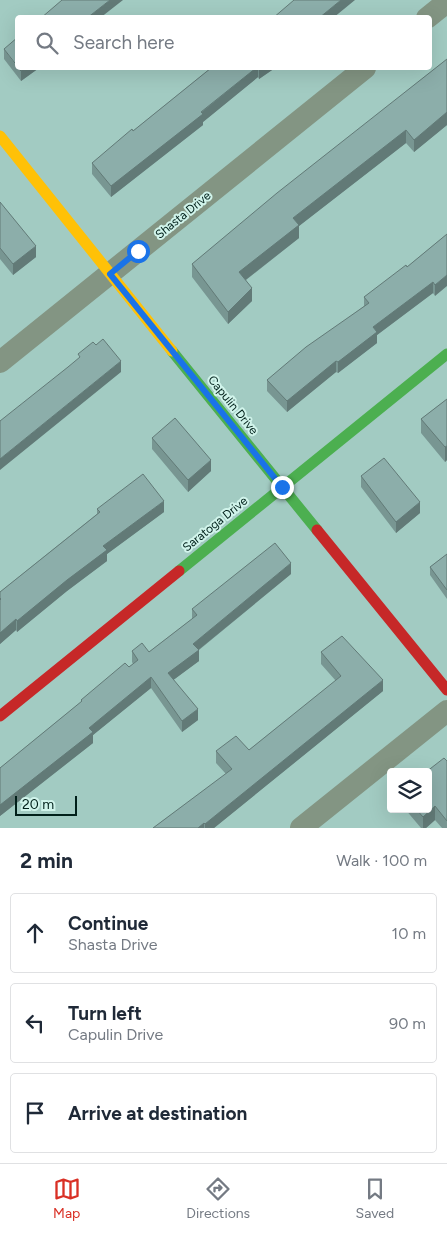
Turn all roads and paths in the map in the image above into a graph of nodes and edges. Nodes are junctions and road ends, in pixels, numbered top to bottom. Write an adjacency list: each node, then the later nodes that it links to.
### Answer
1 (447, 2): 2 (street)
2 (431, 15)
3 (363, 70): 5 (street, Shasta Drive)
4 (0, 136): 5 (street, Capulin Drive)
5 (110, 274): 7 (street, Shasta Drive); 8 (street, Capulin Drive)
6 (447, 354): 8 (street, Saratoga Drive)
7 (0, 362)
8 (282, 487): 9 (street, Capulin Drive); 11 (street, Saratoga Drive)
9 (447, 690)
10 (447, 711): 12 (street)
11 (0, 716)
12 (301, 828)

